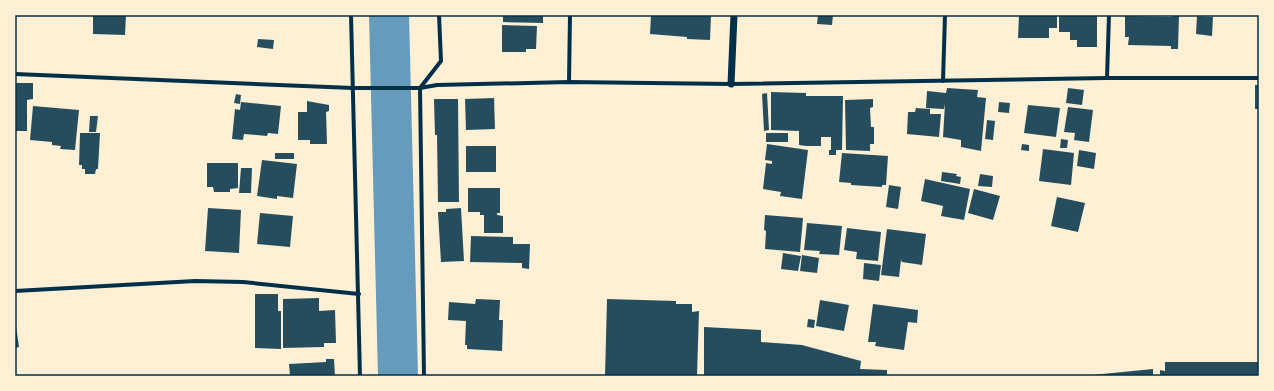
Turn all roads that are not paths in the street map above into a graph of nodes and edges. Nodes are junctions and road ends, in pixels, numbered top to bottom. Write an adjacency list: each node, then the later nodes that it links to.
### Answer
1 (351, 15): 13 (street)
2 (439, 15): 14 (street)
3 (570, 15): 11 (street)
4 (734, 15): 12 (street)
5 (945, 15): 10 (street)
6 (1109, 15): 8 (street)
7 (15, 74): 13 (street)
8 (1107, 78): 9 (street); 10 (street)
9 (1259, 78)
10 (943, 81): 12 (street)
11 (569, 82): 12 (street); 14 (street)
12 (731, 84)
13 (353, 88): 14 (street); 16 (street)
14 (420, 88): 18 (street)
15 (15, 291): 16 (street)
16 (359, 294): 17 (street)
17 (360, 376)
18 (424, 376)

